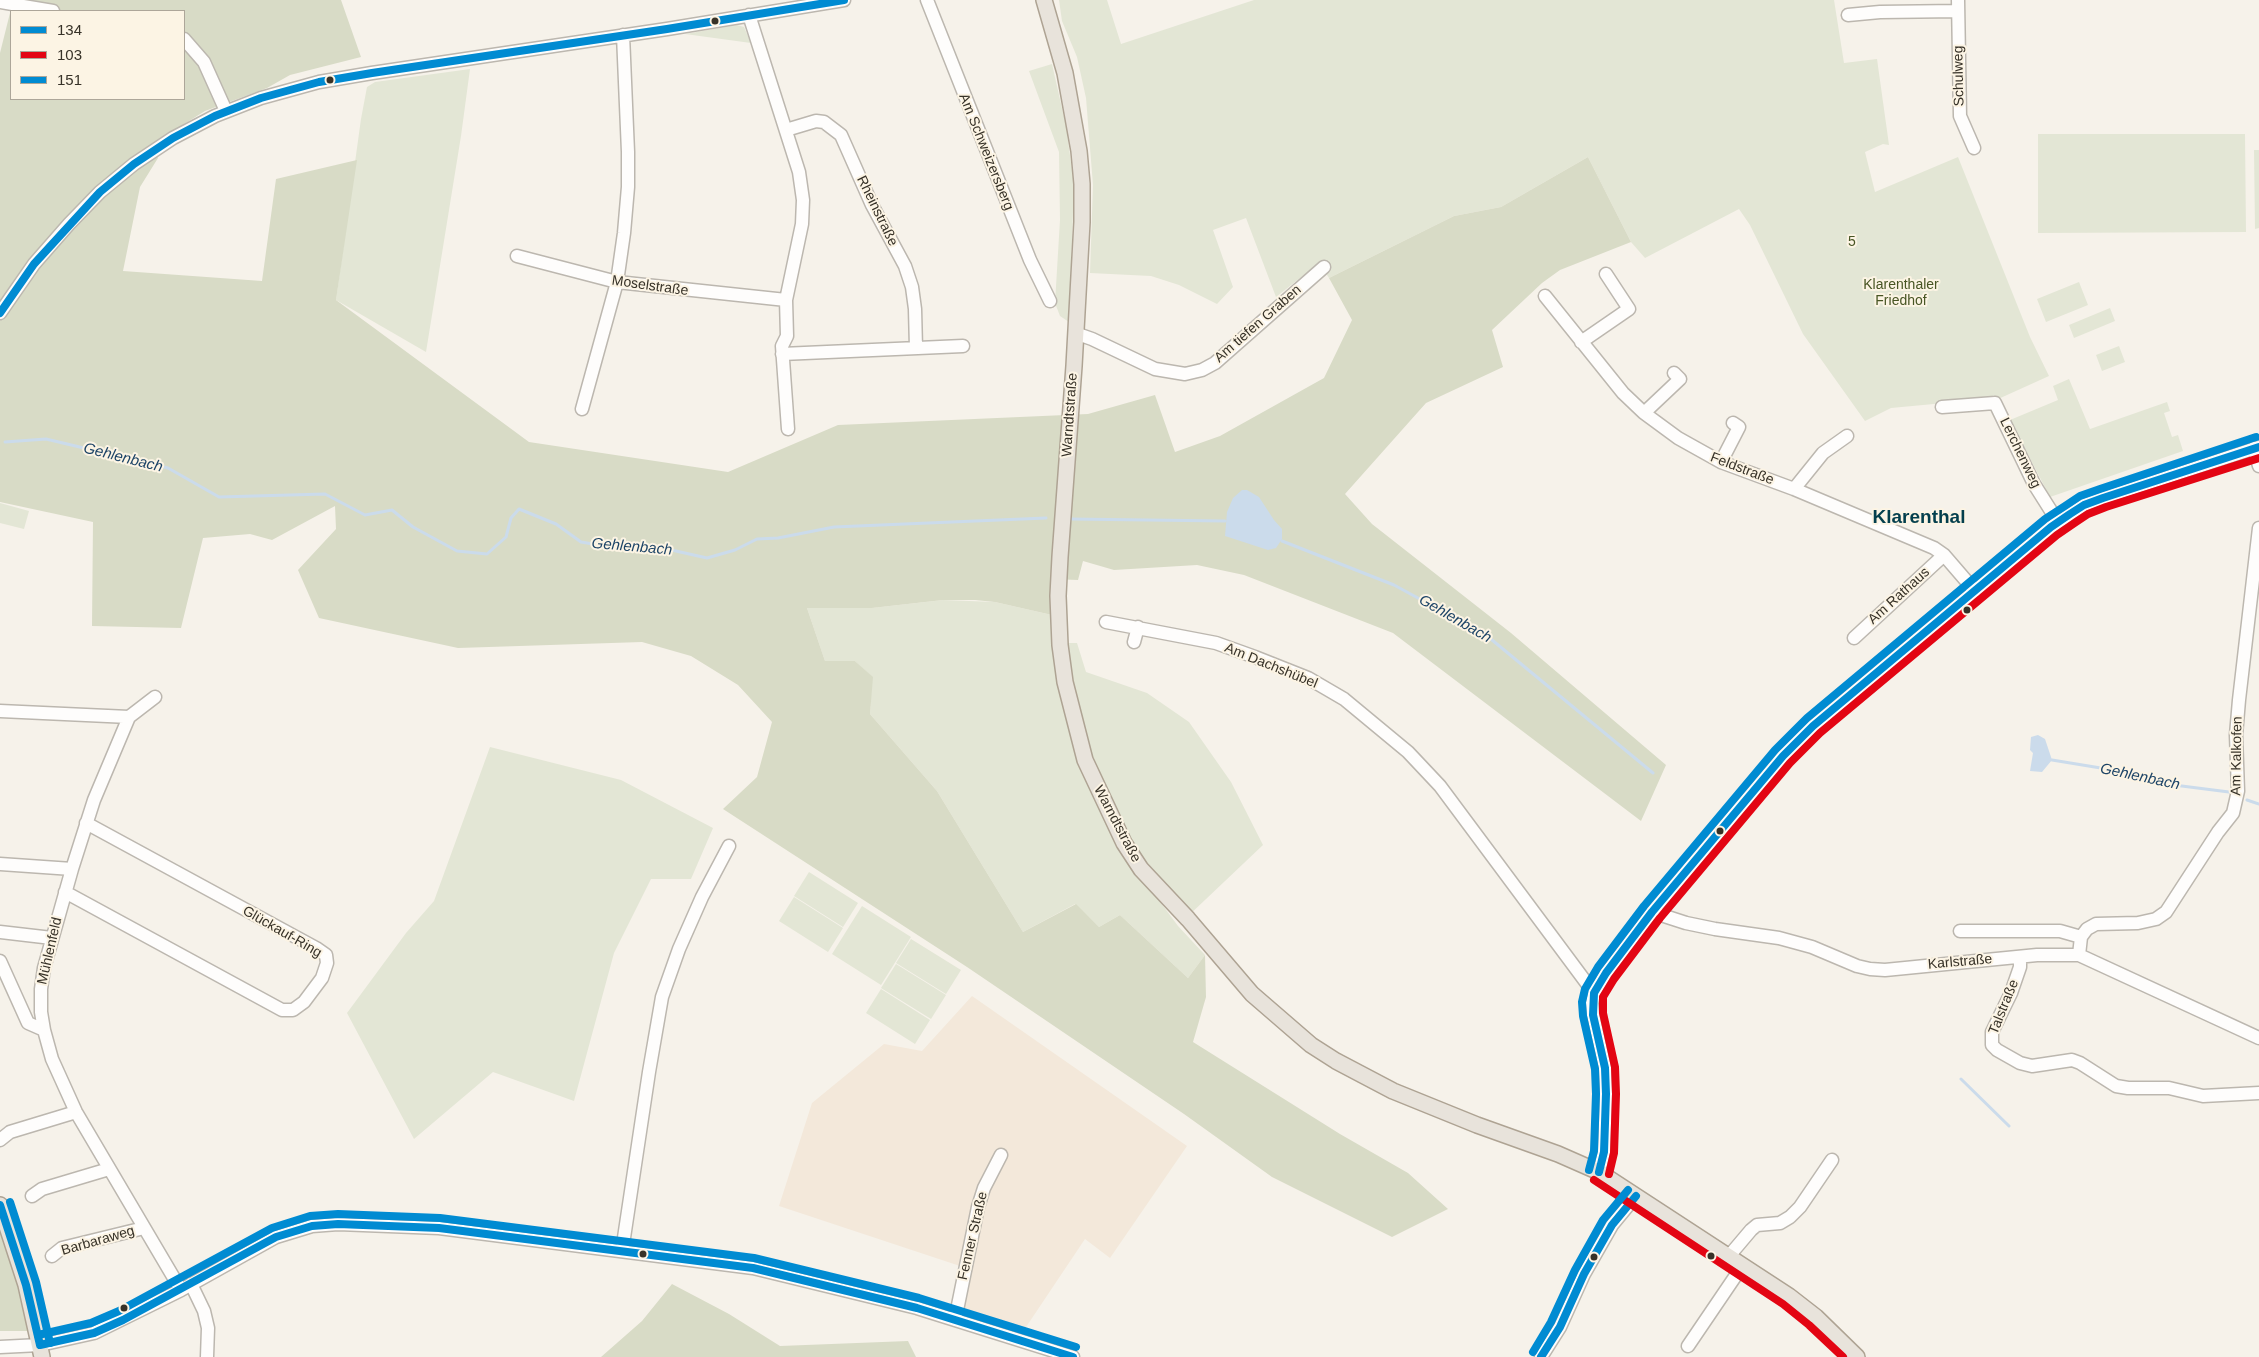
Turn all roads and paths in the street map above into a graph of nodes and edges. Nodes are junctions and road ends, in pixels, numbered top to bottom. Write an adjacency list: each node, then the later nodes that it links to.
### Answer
1 (844, 0): 7 (street)
2 (927, 0): 20 (street, Am Schweizersberg)
3 (0, 2): 6 (street)
4 (1047, 4): 22 (main road, Warndtstraße)
5 (1958, 6): 8 (street); 13 (street, Schulweg)
6 (47, 10)
7 (749, 15): 9 (street); 12 (street)
8 (1848, 15)
9 (623, 35): 11 (street); 17 (street)
10 (185, 40): 11 (street)
11 (226, 111): 21 (street)
12 (786, 130): 19 (street); 25 (street, Rheinstraße)
13 (1974, 148)
14 (517, 256): 17 (street, Moselstraße)
15 (1324, 267): 22 (street, Am tiefen Graben)
16 (1606, 274): 23 (street)
17 (617, 282): 19 (street, Moselstraße); 29 (street)
18 (1545, 296): 23 (street, Feldstraße)
19 (786, 300): 26 (street)
20 (1050, 301)
21 (0, 312)
22 (1075, 333): 71 (main road, Warndtstraße)
23 (1581, 342): 30 (street, Feldstraße)
24 (963, 346): 25 (street)
25 (916, 348): 26 (street)
26 (782, 354): 32 (street)
27 (1674, 373): 30 (street)
28 (1942, 407): 38 (street, Lerchenweg)
29 (582, 409)
30 (1644, 413): 35 (street, Feldstraße)
31 (1733, 423): 35 (street)
32 (788, 429)
33 (1847, 436): 37 (street)
34 (2256, 448): 36 (street); 38 (street)
35 (1721, 462): 37 (street, Feldstraße)
36 (2259, 466)
37 (1794, 489): 40 (street, Feldstraße)
38 (2058, 522): 41 (street)
39 (2259, 528): 57 (street, Am Kalkofen)
40 (1944, 555): 41 (street, Feldstraße); 44 (street, Am Rathaus)
41 (1975, 591): 54 (street)
42 (1106, 622): 43 (street, Am Dachshübel)
43 (1138, 627): 45 (street); 62 (street, Am Dachshübel)
44 (1854, 638)
45 (1134, 642)
46 (155, 697): 48 (street)
47 (0, 711): 48 (street)
48 (129, 717): 49 (street, Mühlenfeld)
49 (86, 822): 52 (street, Mühlenfeld); 53 (street, Glückauf-Ring)
50 (729, 846): 76 (street)
51 (0, 864): 52 (street)
52 (72, 869): 53 (street, Mühlenfeld)
53 (65, 892): 58 (street, Mühlenfeld)
54 (1652, 912): 60 (street, Karlstraße); 62 (street)
55 (1960, 931): 57 (street, Karlstraße)
56 (0, 932): 58 (street)
57 (2080, 937): 59 (street)
58 (52, 938): 63 (street, Mühlenfeld)
59 (2080, 955): 60 (street, Karlstraße); 64 (street, Karlstraße)
60 (2020, 957): 65 (street, Talstraße)
61 (0, 961): 63 (street)
62 (1594, 993): 71 (street)
63 (44, 1030): 66 (street, Mühlenfeld)
64 (2259, 1038)
65 (2259, 1092)
66 (76, 1112): 67 (street); 70 (street, Mühlenfeld)
67 (0, 1140)
68 (1001, 1155): 81 (street, Fenner Straße)
69 (1832, 1160): 78 (street)
70 (109, 1169): 72 (street); 75 (street, Mühlenfeld)
71 (1599, 1172): 73 (main road, Warndtstraße)
72 (32, 1196)
73 (1636, 1196): 78 (main road, Warndtstraße); 87 (street)
74 (0, 1205): 84 (main road)
75 (144, 1228): 77 (street, Barbaraweg); 80 (street, Mühlenfeld)
76 (622, 1251): 80 (street); 81 (street)
77 (52, 1256)
78 (1729, 1256): 79 (main road, Warndtstraße)
79 (1743, 1265): 82 (street); 88 (main road, Warndtstraße)
80 (186, 1287): 84 (street); 85 (street, Mühlenfeld)
81 (955, 1320): 86 (street)
82 (1688, 1346)
83 (0, 1347): 84 (street)
84 (41, 1351)
85 (207, 1357)
86 (1073, 1357)
87 (1542, 1357)
88 (1857, 1357)

